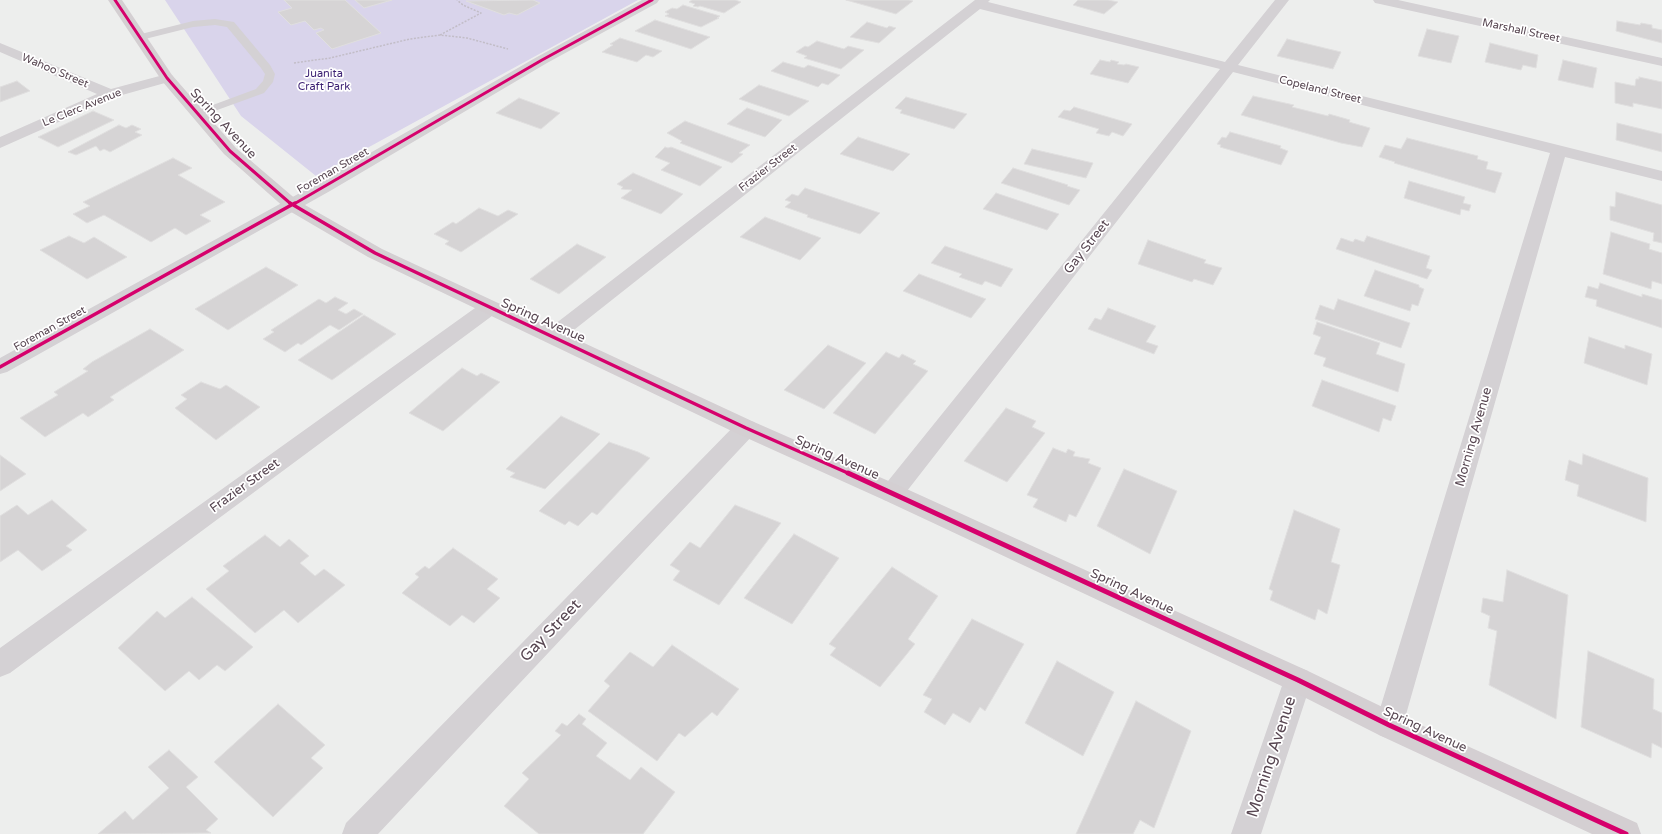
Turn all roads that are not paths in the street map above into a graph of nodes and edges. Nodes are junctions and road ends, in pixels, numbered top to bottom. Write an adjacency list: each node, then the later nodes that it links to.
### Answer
1 (115, 0): 6 (street, Spring Avenue)
2 (652, 0): 16 (street, Foreman Street)
3 (1282, 0): 9 (street, Gay Street)
4 (1380, 0): 8 (street, Marshall Street)
5 (980, 2): 9 (street, Copeland Street); 18 (street, Frazier Street)
6 (141, 38): 10 (street, Spring Avenue); 12 (lane)
7 (0, 47): 11 (street, Wahoo Street)
8 (1662, 62)
9 (1230, 67): 14 (street, Copeland Street); 21 (street, Gay Street)
10 (167, 78): 11 (street, Le Clerc Avenue); 12 (street, Spring Avenue)
11 (110, 94): 13 (street, Le Clerc Avenue)
12 (198, 114): 16 (street, Spring Avenue)
13 (0, 143)
14 (1559, 150): 15 (street, Copeland Street); 24 (street, Morning Avenue)
15 (1662, 176)
16 (292, 205): 17 (street, Spring Avenue); 19 (street, Foreman Street)
17 (489, 308): 18 (street, Spring Avenue); 22 (street, Frazier Street)
18 (553, 336): 20 (street, Spring Avenue)
19 (0, 367)
20 (746, 428): 21 (street, Spring Avenue); 25 (street, Gay Street)
21 (892, 493): 23 (street, Spring Avenue)
22 (0, 664)
23 (1298, 680): 24 (street, Spring Avenue); 26 (street, Morning Avenue)
24 (1389, 725): 27 (street, Spring Avenue)
25 (357, 834)
26 (1246, 834)
27 (1626, 834)

